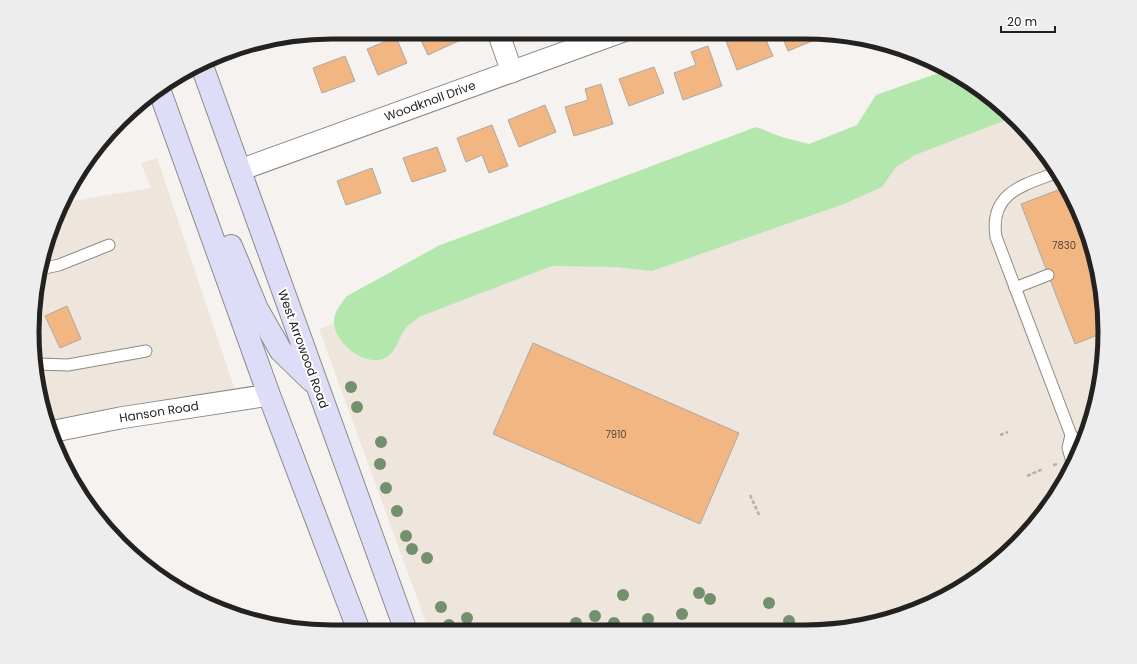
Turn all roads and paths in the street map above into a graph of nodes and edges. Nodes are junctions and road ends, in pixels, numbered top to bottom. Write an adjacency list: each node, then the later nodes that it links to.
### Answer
1 (500, 39): 4 (street)
2 (602, 39): 4 (street, Woodknoll Drive)
3 (203, 69): 6 (main road, West Arrowood Road)
4 (512, 72): 6 (street, Woodknoll Drive)
5 (161, 94): 8 (main road)
6 (240, 170): 15 (main road, West Arrowood Road)
7 (1052, 174): 12 (lane)
8 (194, 186): 15 (main road); 16 (main road)
9 (109, 245): 10 (lane)
10 (47, 268)
11 (1048, 275): 12 (lane)
12 (1015, 288): 20 (lane)
13 (146, 351): 14 (lane)
14 (41, 364)
15 (316, 385): 28 (main road, West Arrowood Road)
16 (269, 394): 17 (street, Hanson Road); 27 (main road)
17 (57, 431)
18 (1008, 432): 19 (path)
19 (1000, 434)
20 (1071, 435): 21 (lane); 22 (lane)
21 (1077, 441)
22 (1070, 457)
23 (1043, 469): 24 (path)
24 (1026, 476)
25 (750, 494): 26 (path)
26 (760, 517)
27 (357, 625)
28 (404, 625)

